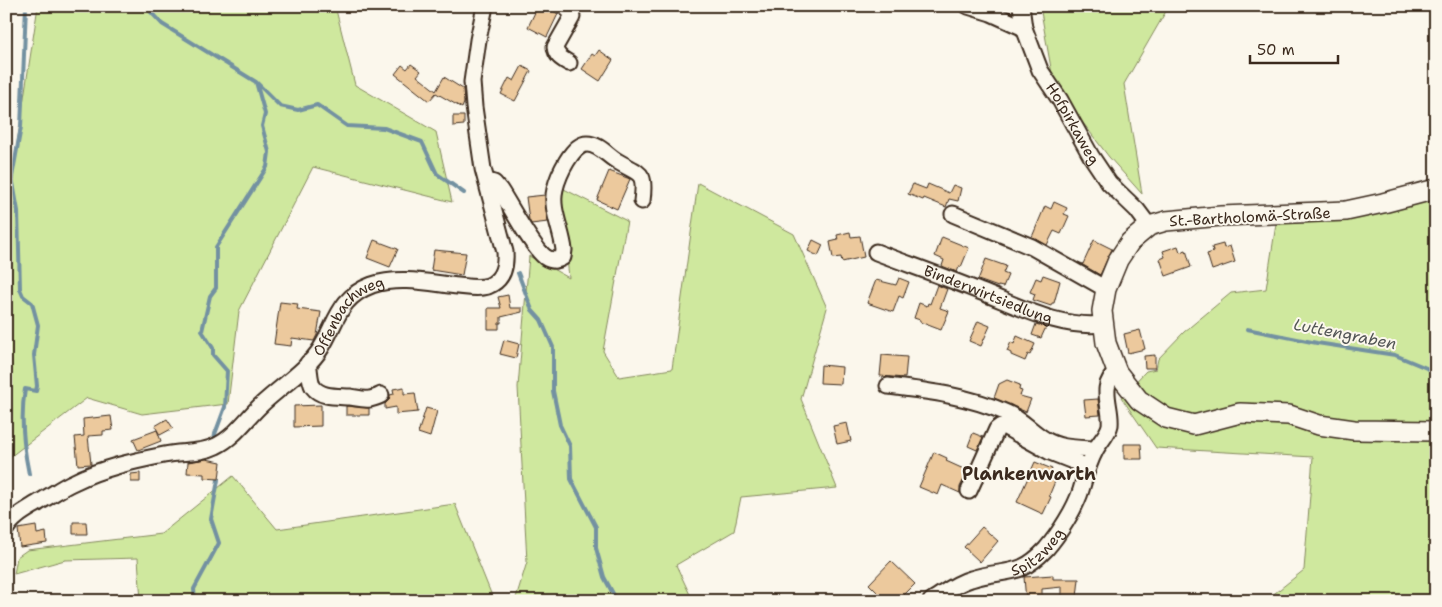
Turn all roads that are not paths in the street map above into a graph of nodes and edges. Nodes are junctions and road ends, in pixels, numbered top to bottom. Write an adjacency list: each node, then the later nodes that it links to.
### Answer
1 (485, 6): 7 (street, Offenbachweg)
2 (564, 6): 6 (street)
3 (968, 6): 5 (street)
4 (1021, 6): 5 (street, Hofpirkaweg)
5 (1024, 28): 11 (street, Hofpirkaweg)
6 (569, 63)
7 (487, 181): 9 (street); 15 (street, Offenbachweg)
8 (1436, 189): 11 (main road, St.-Bartholomä-Straße)
9 (642, 201)
10 (953, 214): 13 (street)
11 (1149, 226): 13 (main road, St.-Bartholomä-Straße)
12 (876, 252): 14 (street, Binderwirtsiedlung)
13 (1106, 289): 14 (main road, St.-Bartholomä-Straße)
14 (1103, 324): 16 (main road, St.-Bartholomä-Straße)
15 (308, 363): 18 (street); 23 (street, Offenbachweg)
16 (1117, 372): 19 (main road, St.-Bartholomä-Straße); 20 (street, Spitzweg)
17 (888, 386): 20 (street)
18 (381, 395)
19 (1436, 431)
20 (1096, 449): 21 (street, Spitzweg)
21 (1088, 467): 22 (street); 24 (street, Spitzweg)
22 (970, 491)
23 (6, 530)
24 (931, 601)

